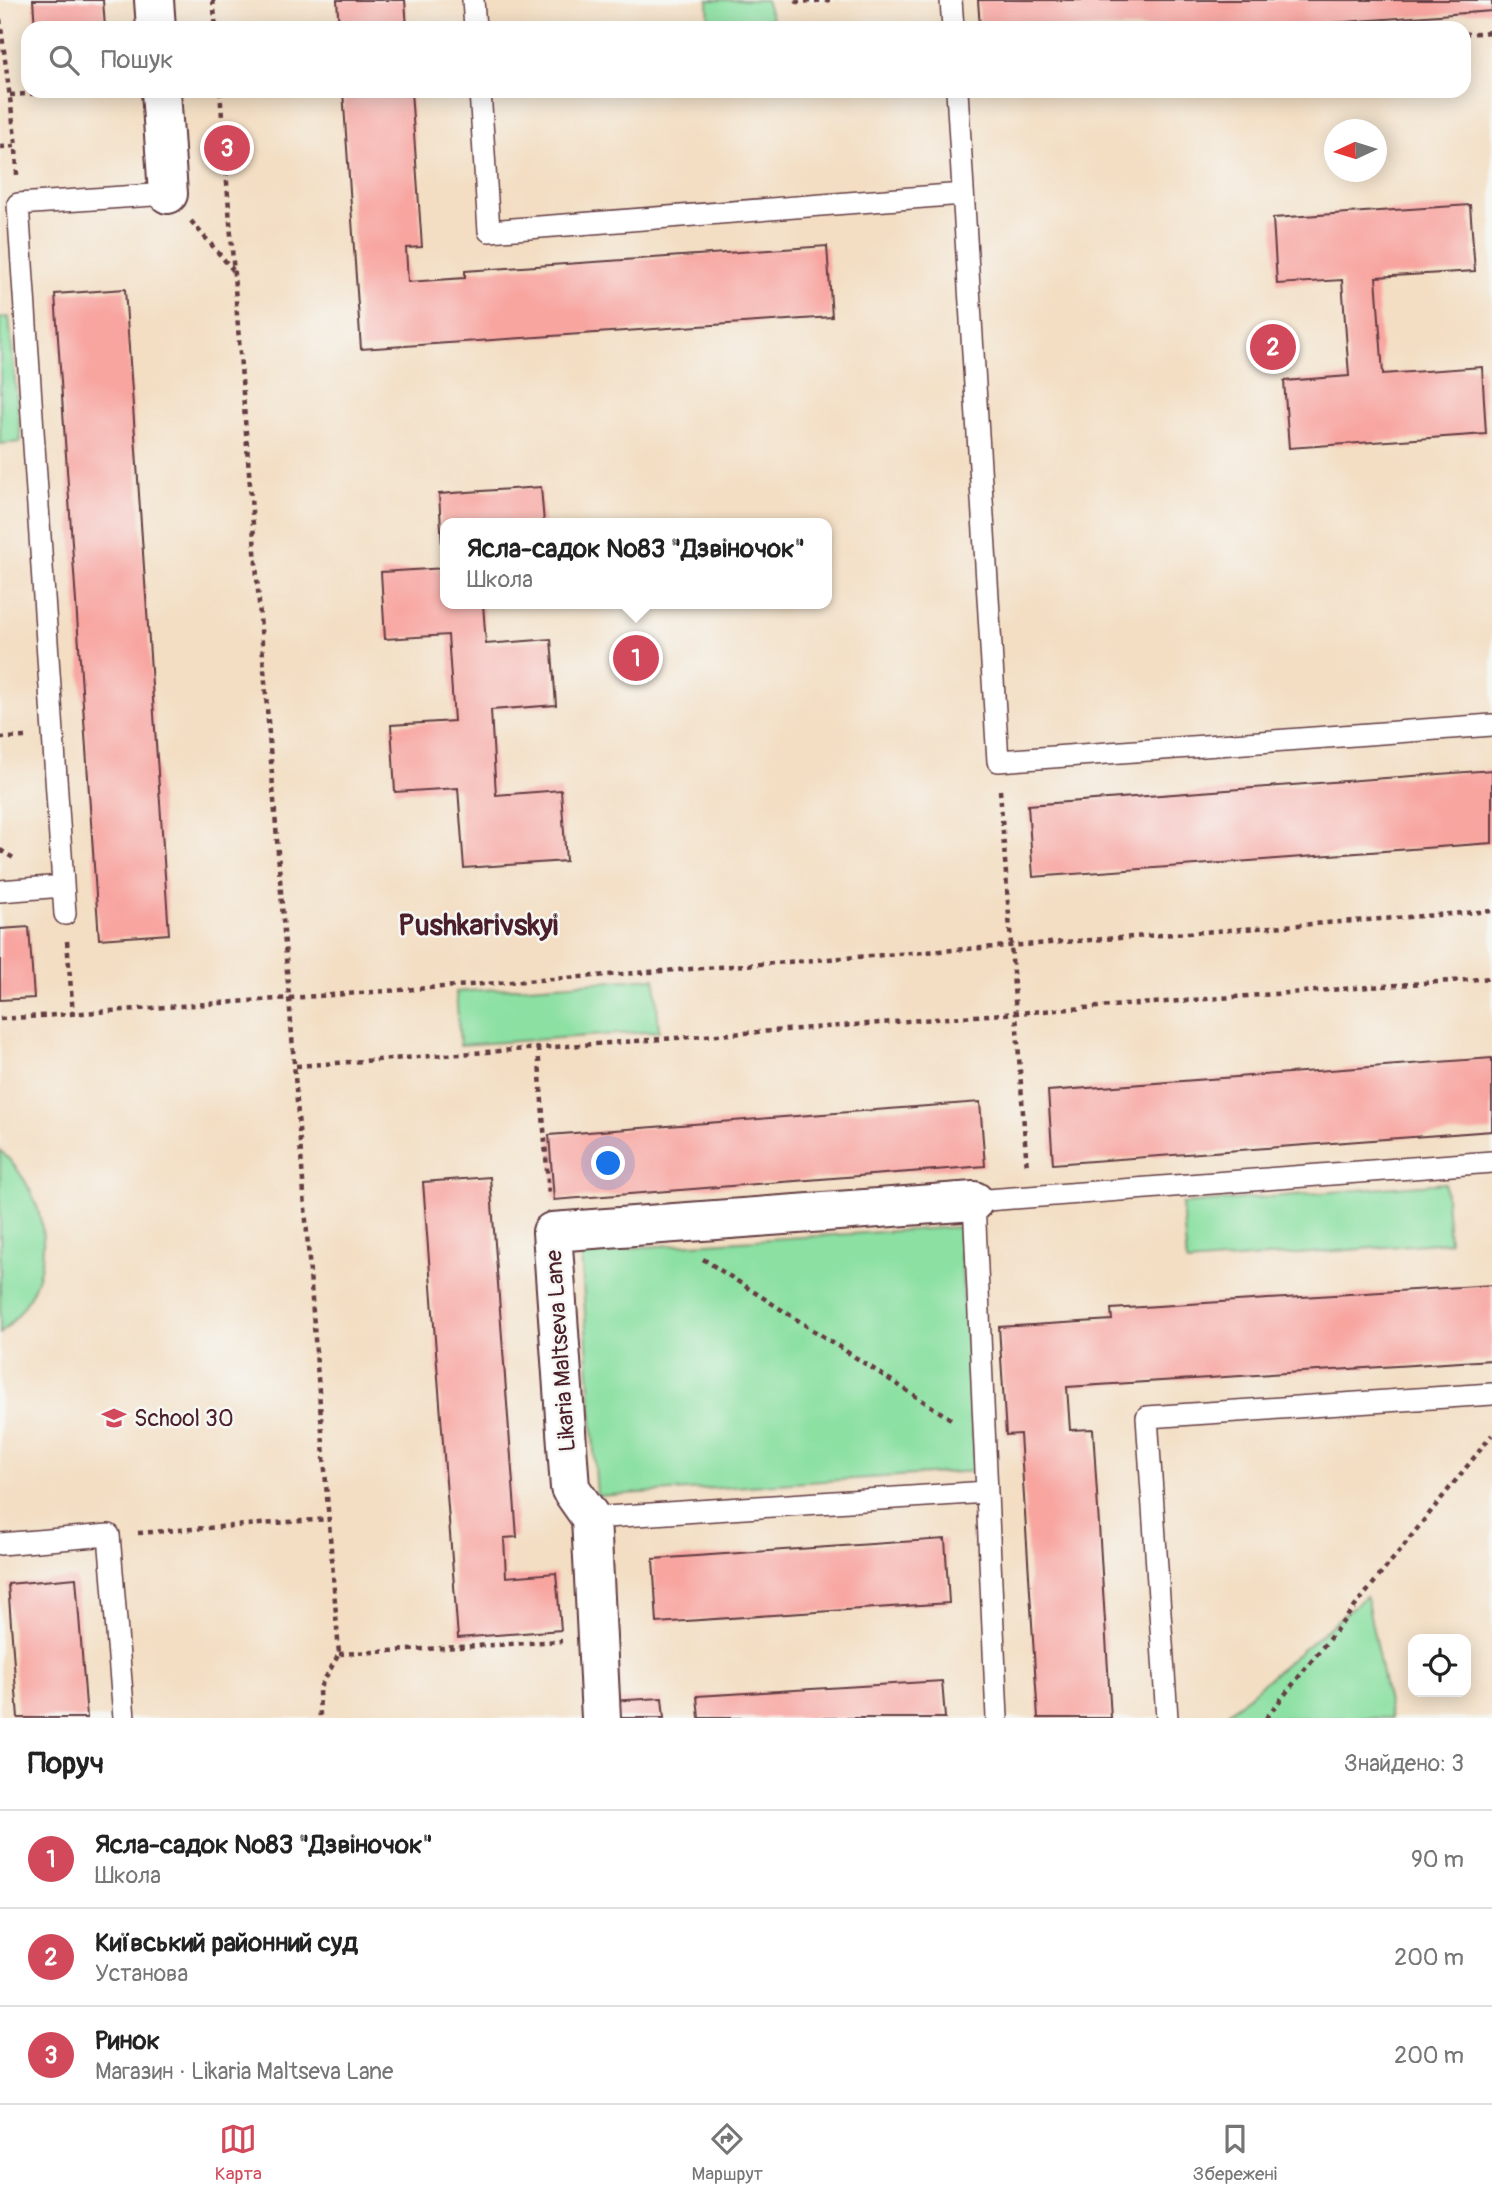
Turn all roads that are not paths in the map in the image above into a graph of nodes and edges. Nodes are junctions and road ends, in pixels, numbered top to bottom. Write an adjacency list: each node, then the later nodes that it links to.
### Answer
1 (154, 0): 4 (street)
2 (474, 0): 5 (lane)
3 (951, 0): 6 (lane)
4 (156, 21)
5 (475, 21)
6 (952, 21)
7 (161, 98): 10 (street)
8 (480, 98): 11 (lane)
9 (957, 98): 11 (lane)
10 (168, 194): 13 (lane)
11 (963, 194): 12 (lane)
12 (1492, 724)
13 (63, 887): 14 (lane); 15 (lane)
14 (0, 891)
15 (65, 914)
16 (1492, 1162): 17 (lane)
17 (974, 1201): 19 (lane); 20 (street, Likaria Maltseva Lane)
18 (1492, 1394): 25 (lane)
19 (987, 1492): 20 (lane); 24 (lane)
20 (591, 1518): 23 (street)
21 (0, 1544): 22 (lane)
22 (124, 1718)
23 (601, 1718)
24 (997, 1718)
25 (1167, 1718)

